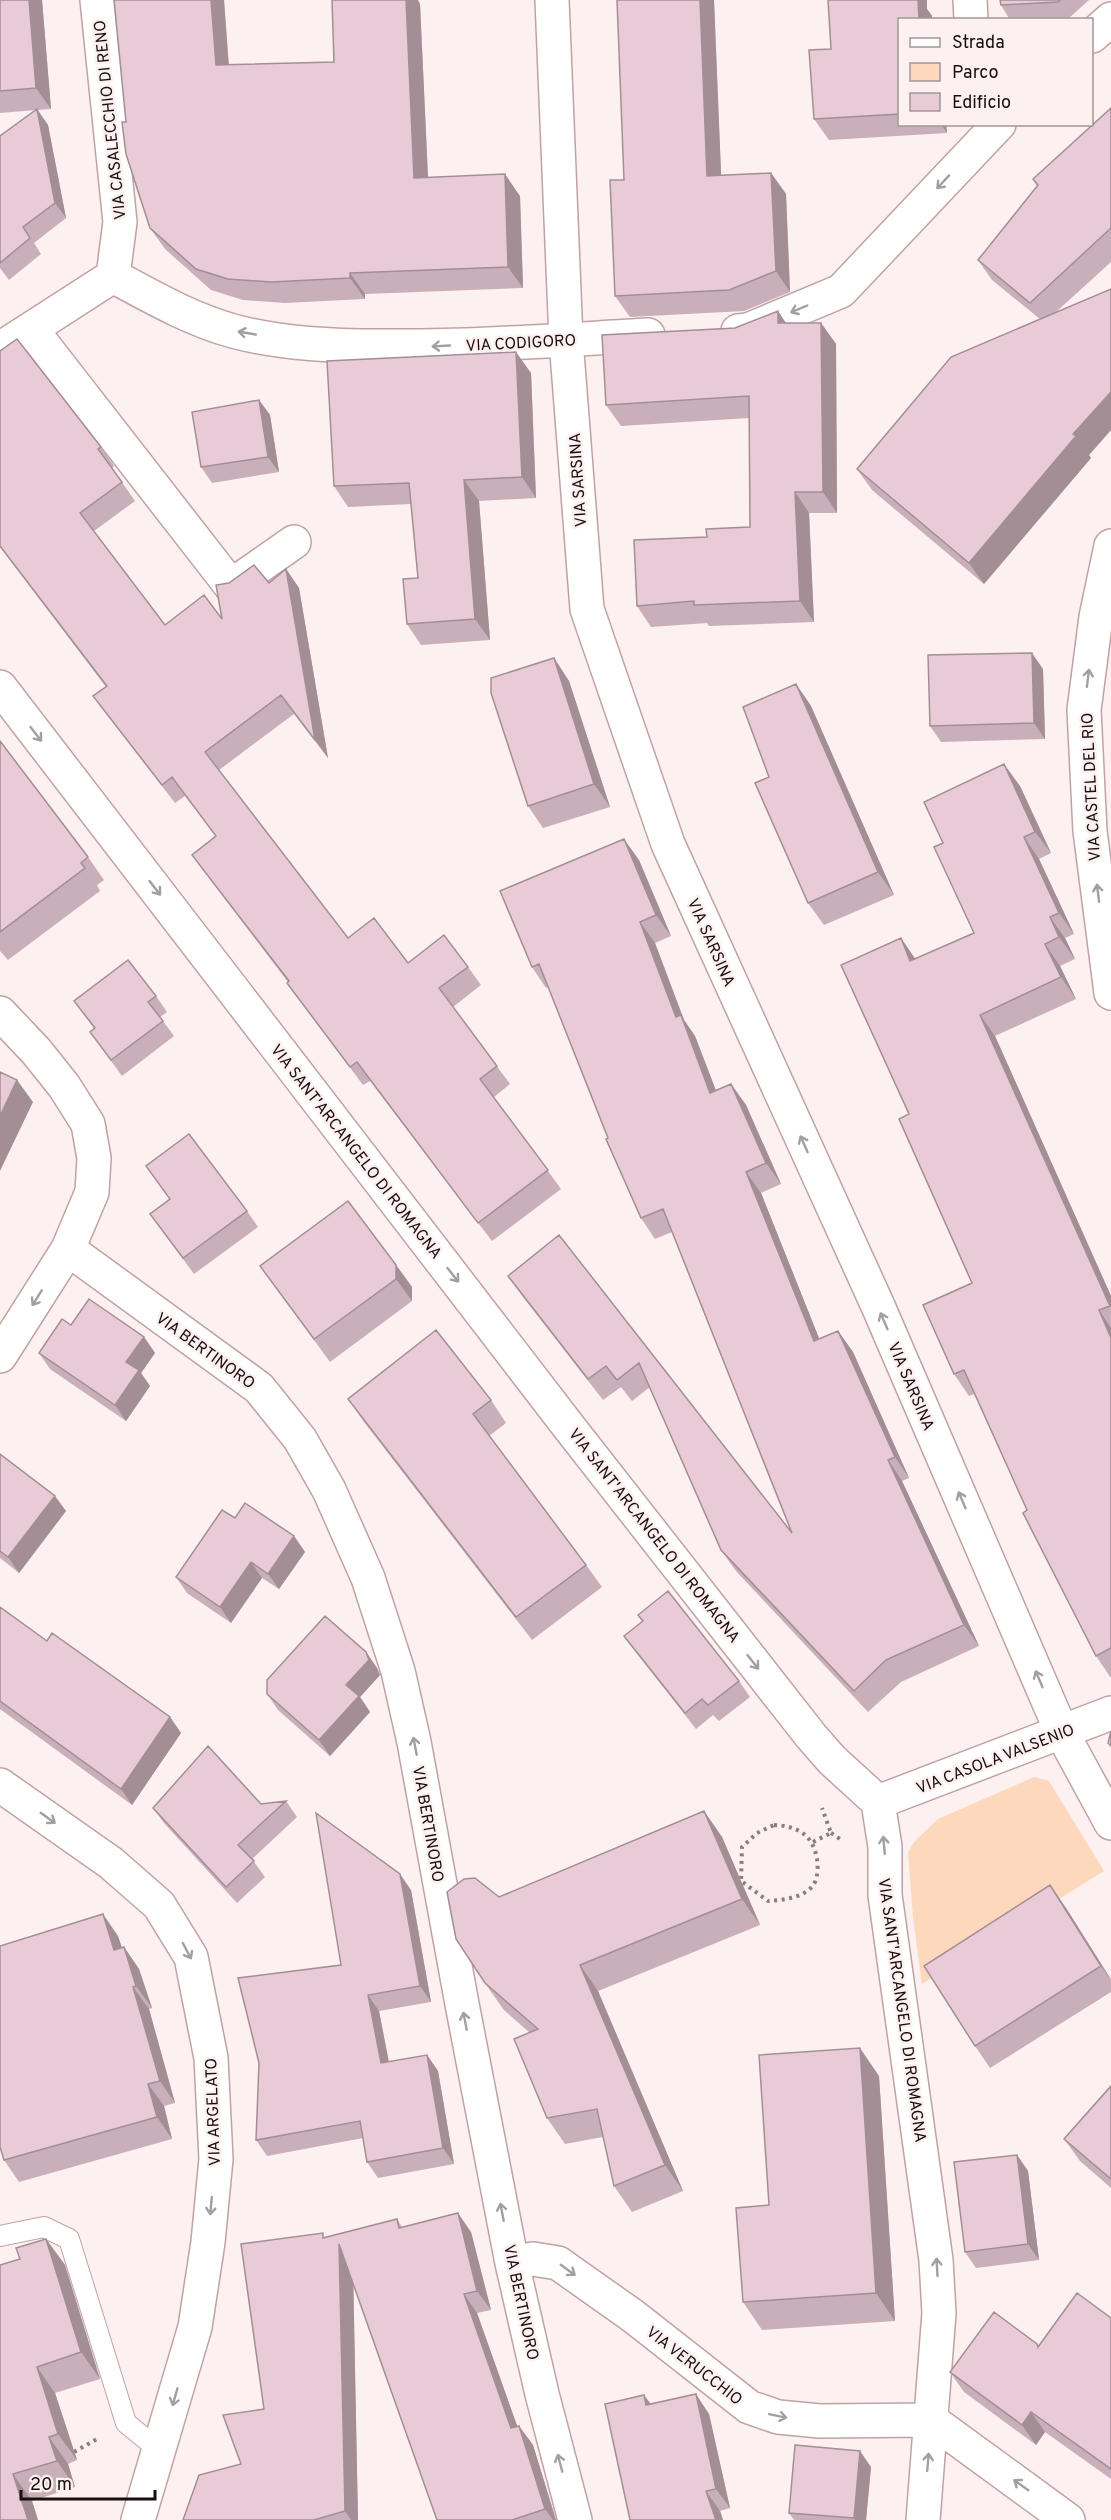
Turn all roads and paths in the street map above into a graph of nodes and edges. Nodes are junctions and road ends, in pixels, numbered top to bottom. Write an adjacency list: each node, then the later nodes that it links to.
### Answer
1 (97, 0): 8 (street, VIA CASALECCHIO DI RENO)
2 (552, 0): 12 (street, VIA SARSINA)
3 (970, 0): 4 (street)
4 (971, 18)
5 (1111, 19): 6 (street)
6 (1093, 35)
7 (984, 132): 10 (street, one-way to 10)
8 (113, 276): 9 (street); 12 (street, VIA CODIGORO, one-way to 8)
9 (31, 329): 13 (street); 14 (street)
10 (713, 332)
11 (678, 334): 12 (street, VIA CODIGORO)
12 (566, 340): 22 (street, VIA SARSINA, one-way to 12)
13 (0, 350)
14 (294, 542)
15 (1111, 546): 17 (street, VIA CASTEL DEL RIO, one-way to 15)
16 (0, 687): 24 (street, VIA SANT'ARCANGELO DI ROMAGNA, one-way to 24)
17 (1111, 993)
18 (0, 1013): 19 (street)
19 (68, 1249): 20 (street, one-way to 20); 28 (street, VIA BERTINORO, one-way to 19)
20 (0, 1356)
21 (1111, 1713): 22 (street, VIA CASOLA VALSENIO)
22 (1062, 1733): 24 (street, VIA CASOLA VALSENIO); 25 (street, VIA SARSINA)
23 (0, 1785): 30 (street, VIA ARGELATO, one-way to 30)
24 (879, 1803): 29 (street, VIA SANT'ARCANGELO DI ROMAGNA, one-way to 24)
25 (1111, 1822)
26 (813, 1842): 26 (path)
27 (0, 2236): 30 (lane)
28 (512, 2263): 29 (street, VIA VERUCCHIO, one-way to 29); 32 (street, VIA BERTINORO, one-way to 28)
29 (931, 2420): 33 (street, VIA SANT'ARCANGELO DI ROMAGNA, one-way to 29); 34 (street, one-way to 29)
30 (159, 2450): 31 (street, VIA ARGELATO)
31 (138, 2520)
32 (575, 2520)
33 (923, 2520)
34 (1068, 2520)

